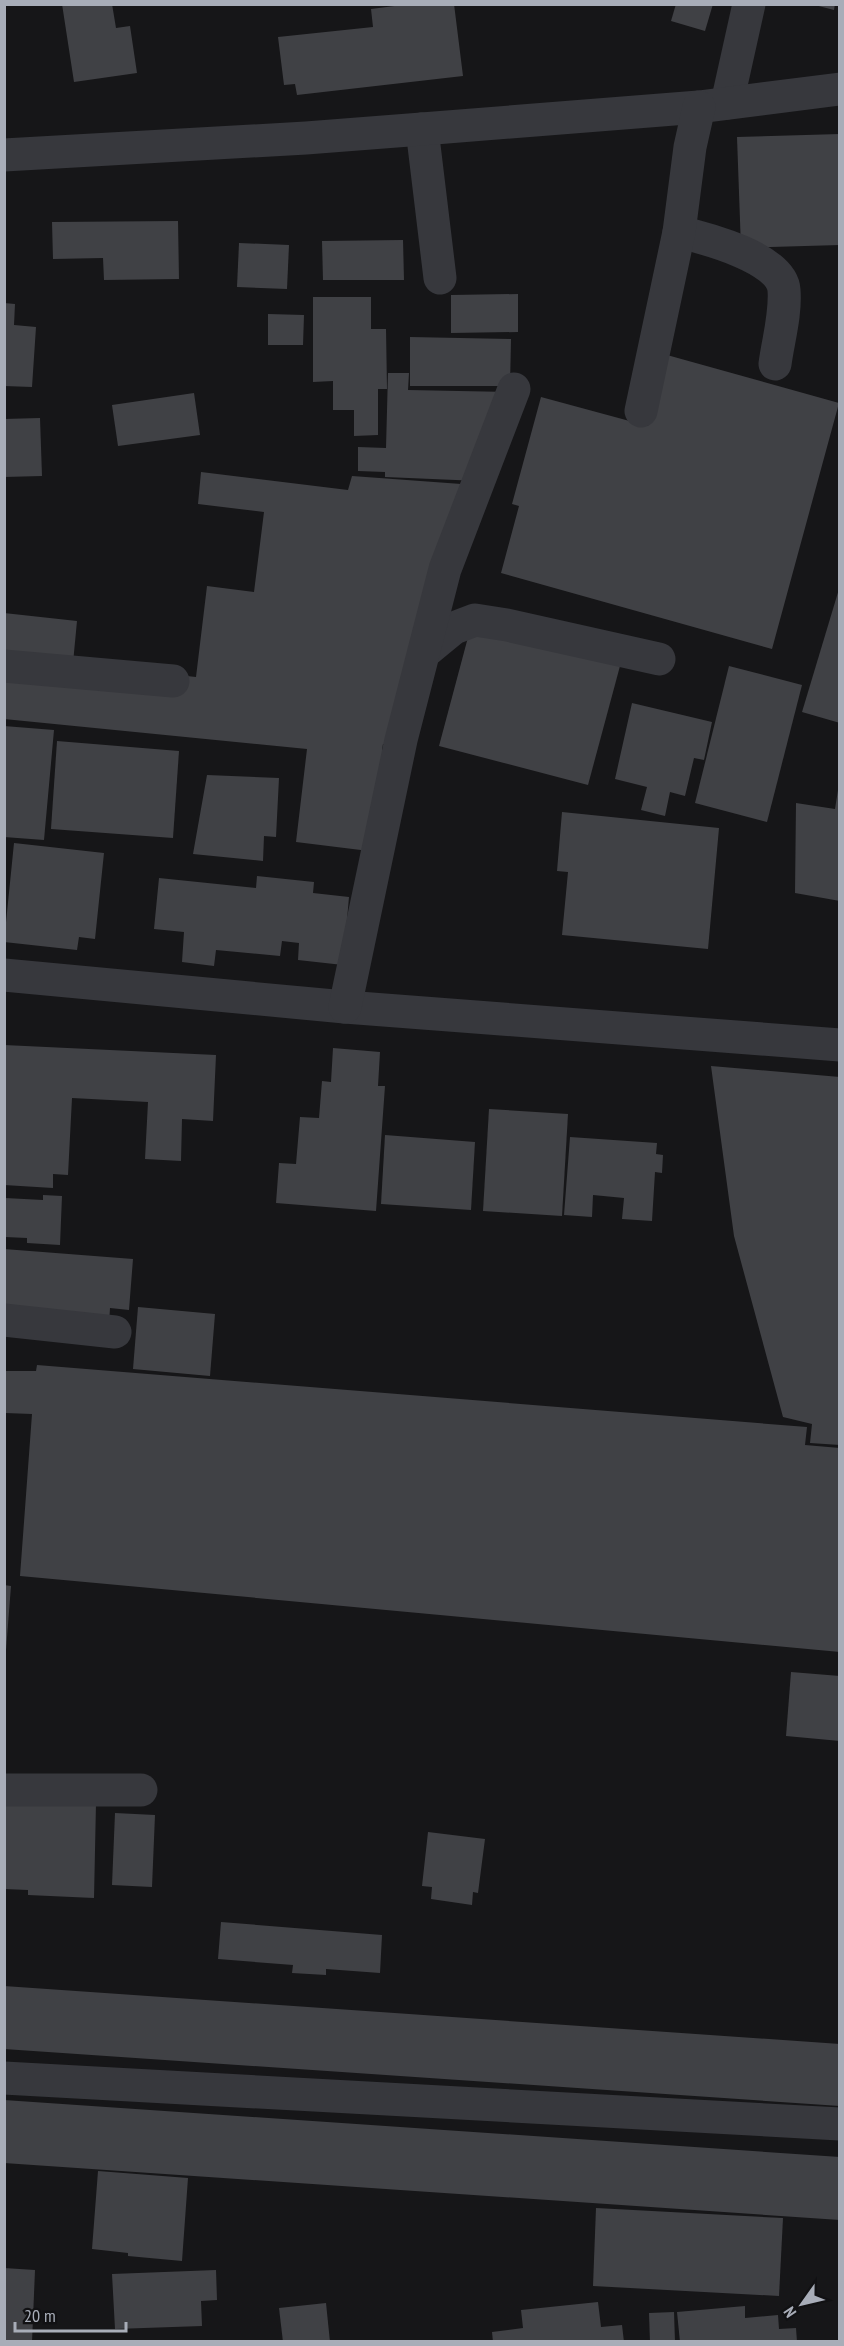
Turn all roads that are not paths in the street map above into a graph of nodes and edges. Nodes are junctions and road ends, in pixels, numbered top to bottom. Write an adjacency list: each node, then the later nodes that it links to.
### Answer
1 (749, 4): 3 (street)
2 (840, 89): 3 (street)
3 (713, 105): 4 (street); 6 (street)
4 (422, 129): 5 (street); 7 (street)
5 (4, 155)
6 (678, 232): 8 (street); 10 (street)
7 (440, 278)
8 (775, 364)
9 (514, 389): 11 (street)
10 (641, 411)
11 (426, 651): 12 (street); 16 (street)
12 (659, 659)
13 (4, 666): 14 (street)
14 (173, 681)
15 (4, 975): 16 (street)
16 (345, 1006): 17 (street)
17 (840, 1045)
18 (4, 1320): 19 (street)
19 (115, 1332)
20 (4, 1790): 21 (street)
21 (141, 1790)
22 (4, 2078): 23 (street)
23 (840, 2124)

